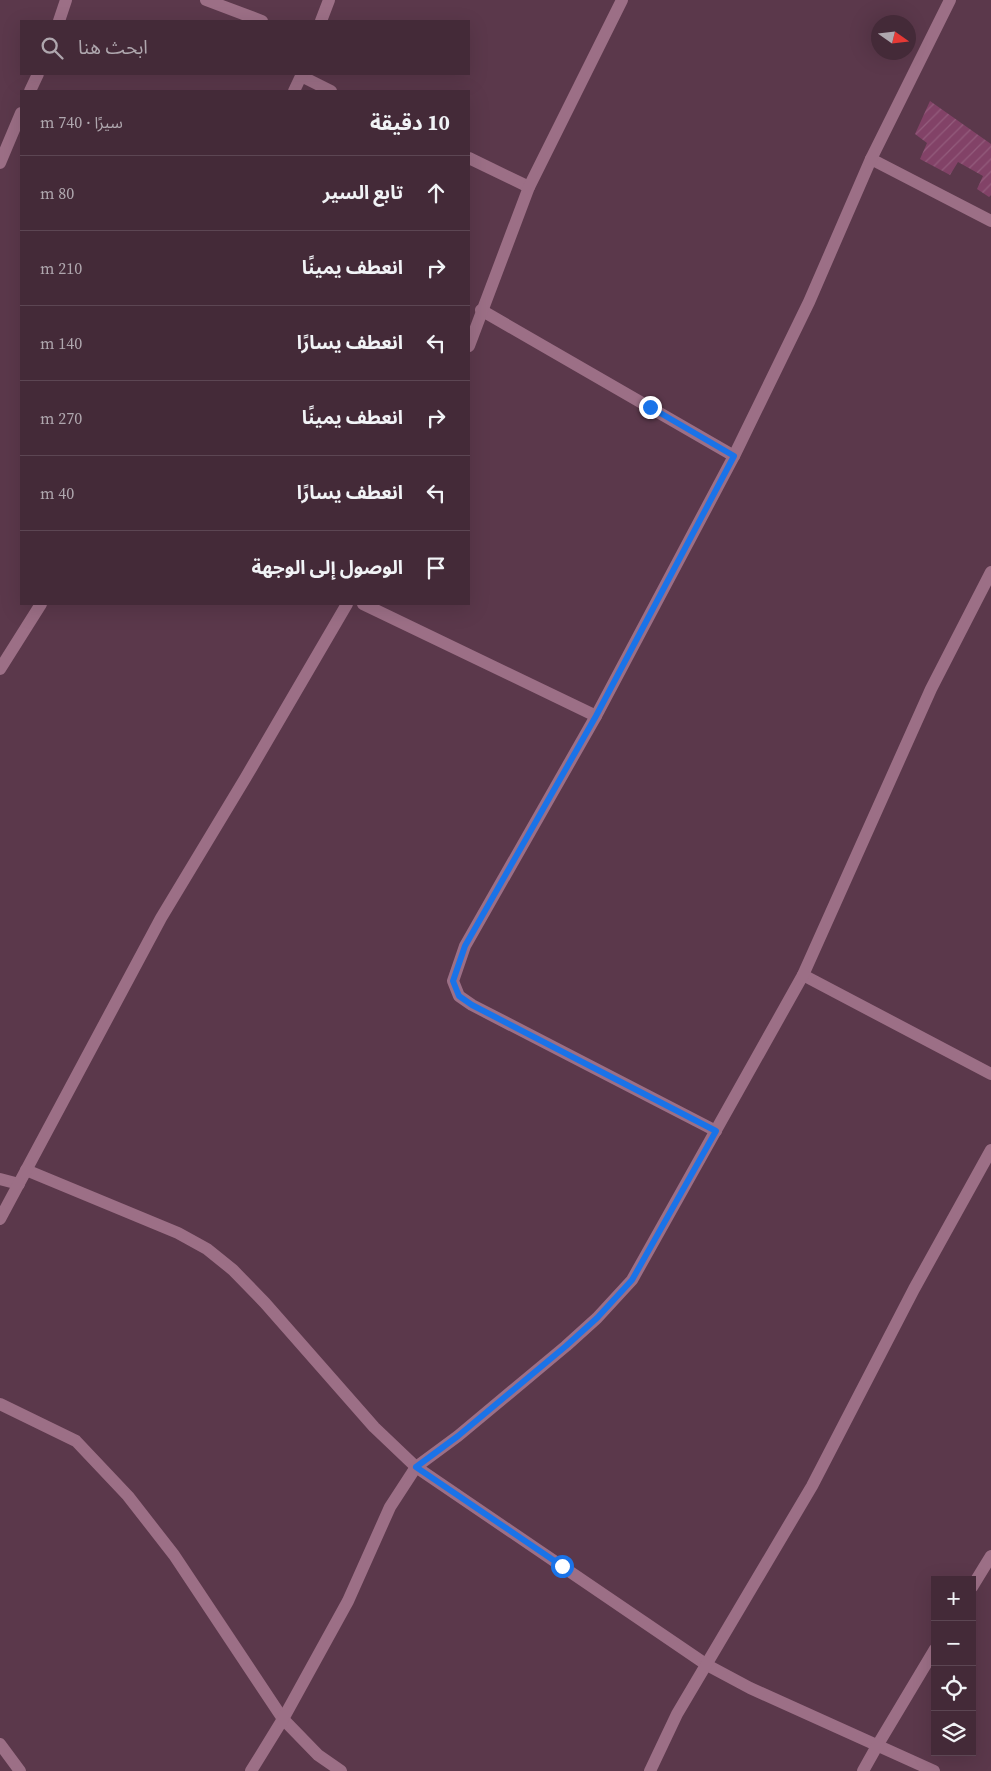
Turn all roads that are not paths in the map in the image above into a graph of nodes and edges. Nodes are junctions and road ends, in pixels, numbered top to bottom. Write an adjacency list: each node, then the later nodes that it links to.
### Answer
1 (66, 0): 6 (street)
2 (206, 0): 7 (street)
3 (329, 0): 8 (street)
4 (622, 0): 18 (street)
5 (950, 0): 16 (street)
6 (59, 20)
7 (259, 20)
8 (321, 20)
9 (38, 75): 11 (street)
10 (301, 75): 12 (street); 13 (street)
11 (30, 90)
12 (294, 90)
13 (329, 90)
14 (20, 115): 17 (street)
15 (470, 158): 18 (street)
16 (871, 159): 19 (street); 22 (street)
17 (0, 163)
18 (529, 187): 20 (street)
19 (991, 221)
20 (481, 310): 21 (street); 22 (street)
21 (470, 343)
22 (734, 456): 28 (street)
23 (991, 572): 29 (street)
24 (40, 605): 27 (street)
25 (346, 605): 33 (street)
26 (365, 605): 28 (street)
27 (0, 669)
28 (596, 716): 31 (street)
29 (802, 975): 30 (street); 31 (street)
30 (991, 1074)
31 (716, 1131): 38 (street)
32 (991, 1150): 42 (street)
33 (26, 1170): 35 (street); 38 (street)
34 (0, 1179): 35 (street)
35 (19, 1184): 36 (street)
36 (0, 1219)
37 (0, 1404): 43 (street)
38 (416, 1467): 42 (street); 43 (street)
39 (991, 1556): 40 (street)
40 (976, 1581)
41 (931, 1657): 45 (street)
42 (707, 1665): 45 (street); 49 (street)
43 (283, 1719): 47 (street); 48 (street)
44 (0, 1744): 46 (street)
45 (877, 1746): 50 (street); 51 (street)
46 (20, 1771)
47 (251, 1771)
48 (341, 1771)
49 (650, 1771)
50 (863, 1771)
51 (934, 1771)

